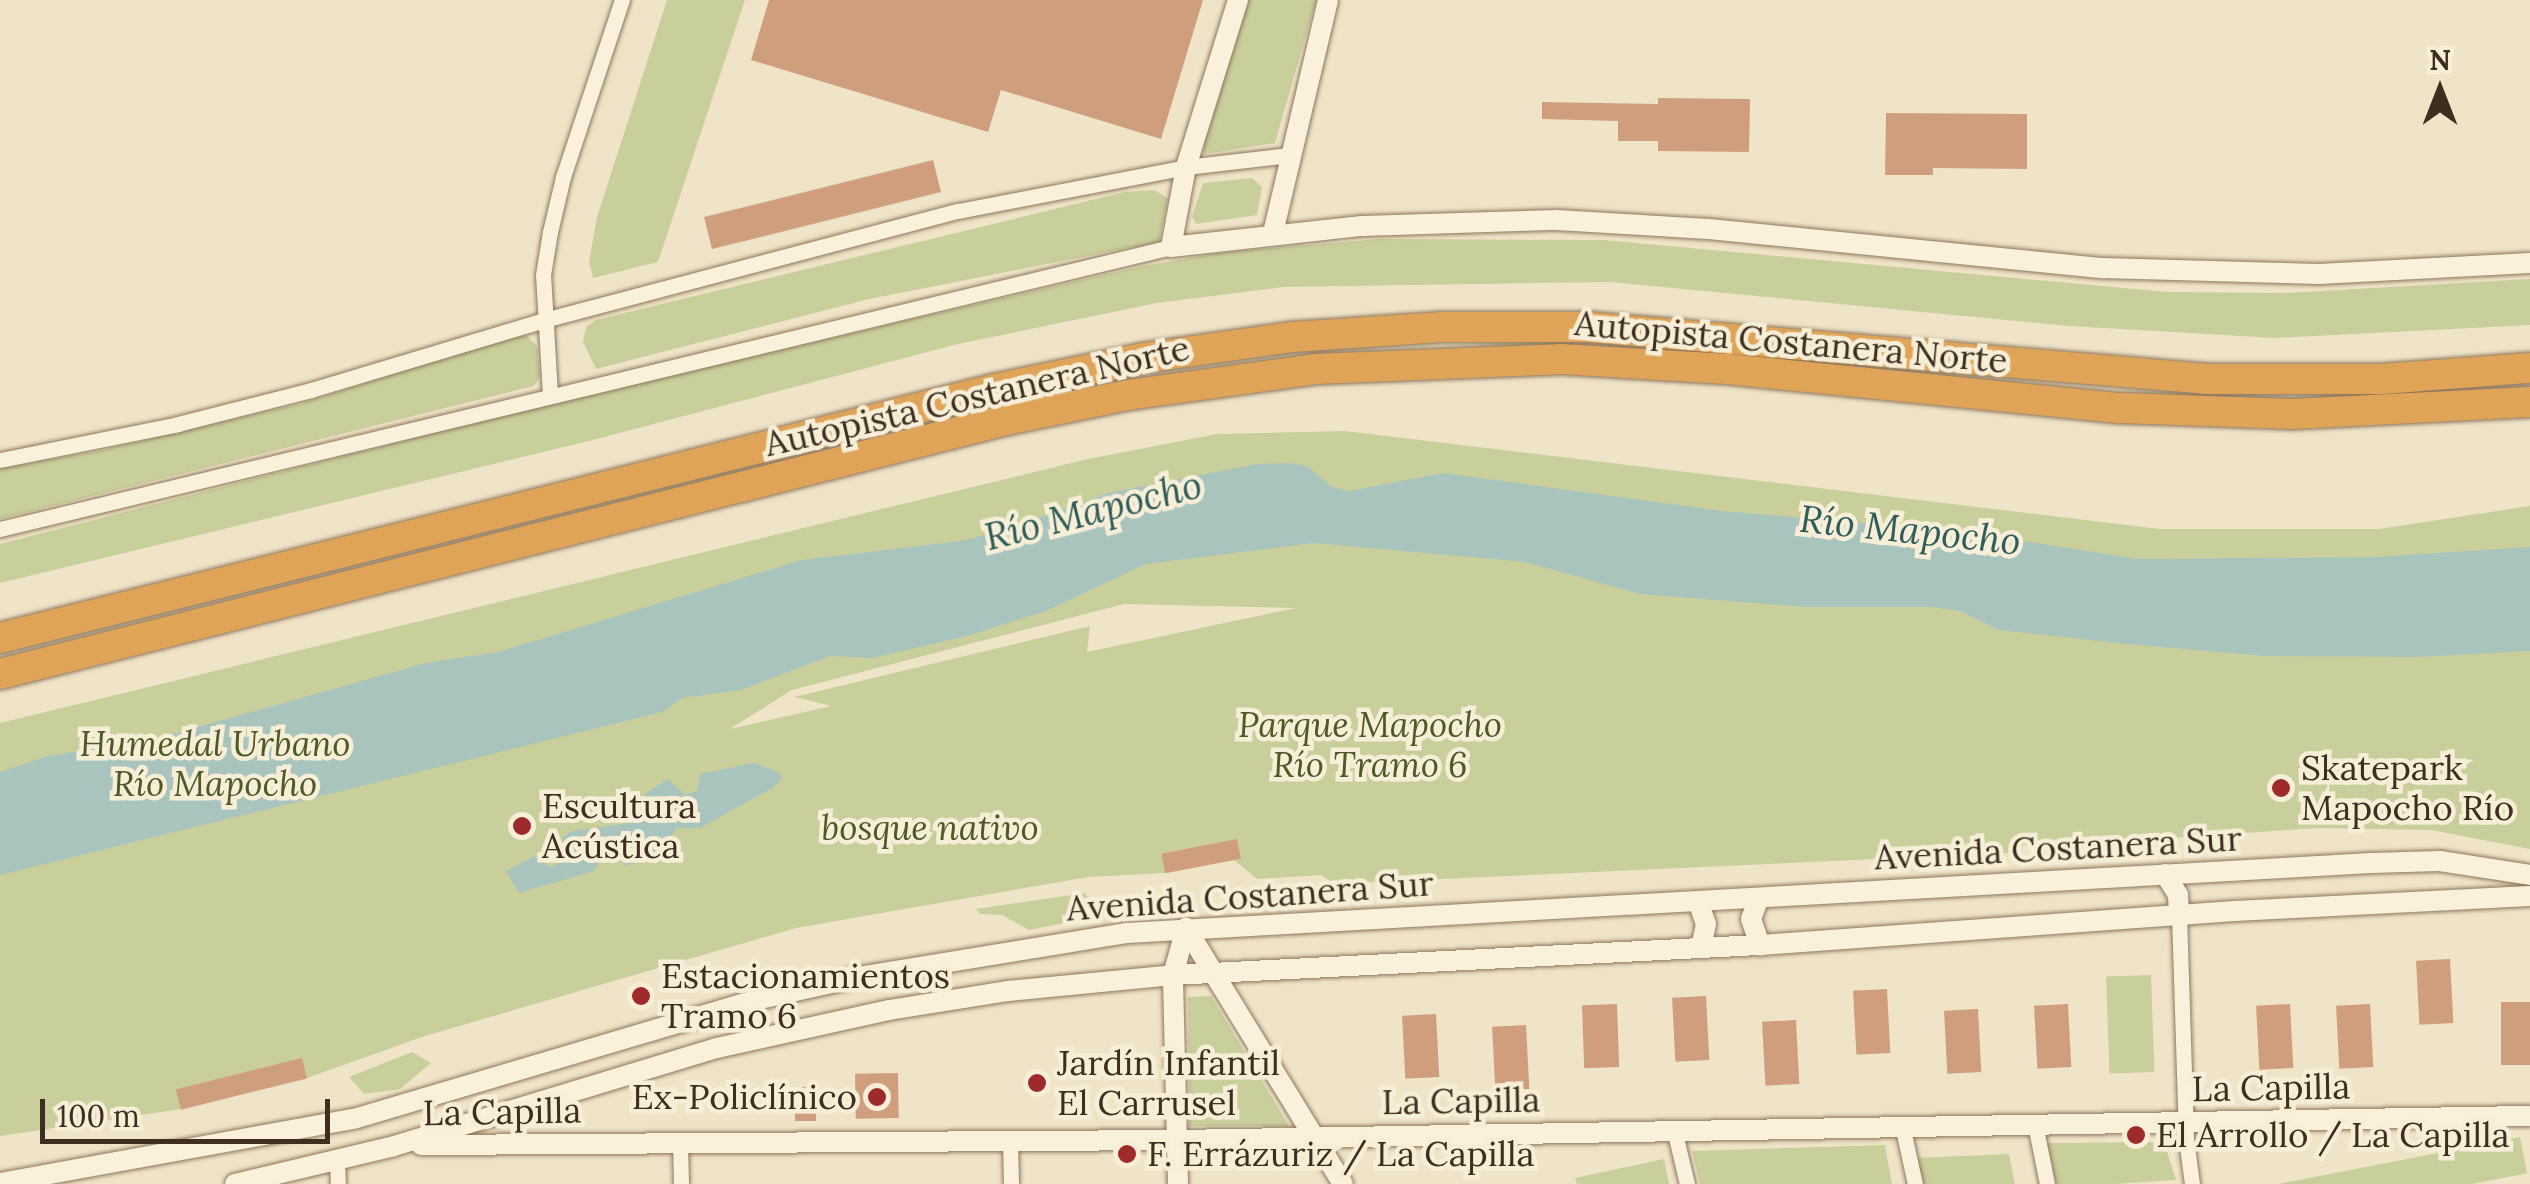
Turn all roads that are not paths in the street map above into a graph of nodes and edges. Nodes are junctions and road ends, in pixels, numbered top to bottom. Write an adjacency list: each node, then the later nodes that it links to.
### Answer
1 (622, 0): 9 (street)
2 (1238, 0): 5 (street)
3 (1328, 0): 4 (street)
4 (1290, 155): 5 (street); 6 (street)
5 (1186, 168): 7 (street); 9 (street)
6 (1273, 232): 7 (street); 8 (street)
7 (1171, 247): 11 (street)
8 (2530, 263)
9 (544, 320): 11 (street); 13 (street)
10 (2530, 368): 15 (highway, Autopista Costanera Norte)
11 (550, 394): 14 (street)
12 (2530, 402): 16 (highway, Autopista Costanera Norte)
13 (0, 460)
14 (0, 529)
15 (0, 638)
16 (0, 674)
17 (2166, 874): 18 (street, Avenida Costanera Sur); 20 (street, Avenida Costanera Sur); 22 (street)
18 (2530, 875)
19 (2530, 896): 22 (street, Avenida Costanera Sur)
20 (1759, 898): 21 (street, Avenida Costanera Sur); 24 (street)
21 (1698, 901): 23 (street, Avenida Costanera Sur); 25 (street)
22 (2180, 914): 24 (street, Avenida Costanera Sur); 30 (street)
23 (1186, 928): 26 (street); 27 (street); 29 (street, Avenida Costanera Sur)
24 (1760, 944): 25 (street, Avenida Costanera Sur)
25 (1701, 947): 26 (street, Avenida Costanera Sur)
26 (1217, 974): 27 (street, Avenida Costanera Sur); 34 (street)
27 (1173, 975): 36 (street); 38 (street, Avenida Costanera Sur)
28 (2530, 1116): 30 (street, La Capilla)
29 (357, 1118): 39 (street); 40 (street, Avenida Costanera Sur)
30 (2185, 1122): 31 (street, La Capilla); 50 (street)
31 (2035, 1124): 32 (street, La Capilla); 49 (street)
32 (1902, 1126): 33 (street, La Capilla); 48 (street)
33 (1674, 1128): 34 (street, La Capilla); 47 (street)
34 (1316, 1138): 36 (street, La Capilla); 46 (street)
35 (1010, 1140): 36 (street, La Capilla); 37 (street, La Capilla); 44 (street)
36 (1178, 1140): 45 (street)
37 (680, 1143): 38 (street, La Capilla); 43 (street)
38 (394, 1146): 39 (street, Avenida Costanera Sur)
39 (337, 1160): 41 (street, Avenida Costanera Sur); 42 (street)
40 (0, 1183)
41 (235, 1184)
42 (338, 1184)
43 (681, 1184)
44 (1011, 1184)
45 (1178, 1184)
46 (1343, 1184)
47 (1687, 1184)
48 (1915, 1184)
49 (2047, 1184)
50 (2192, 1184)

